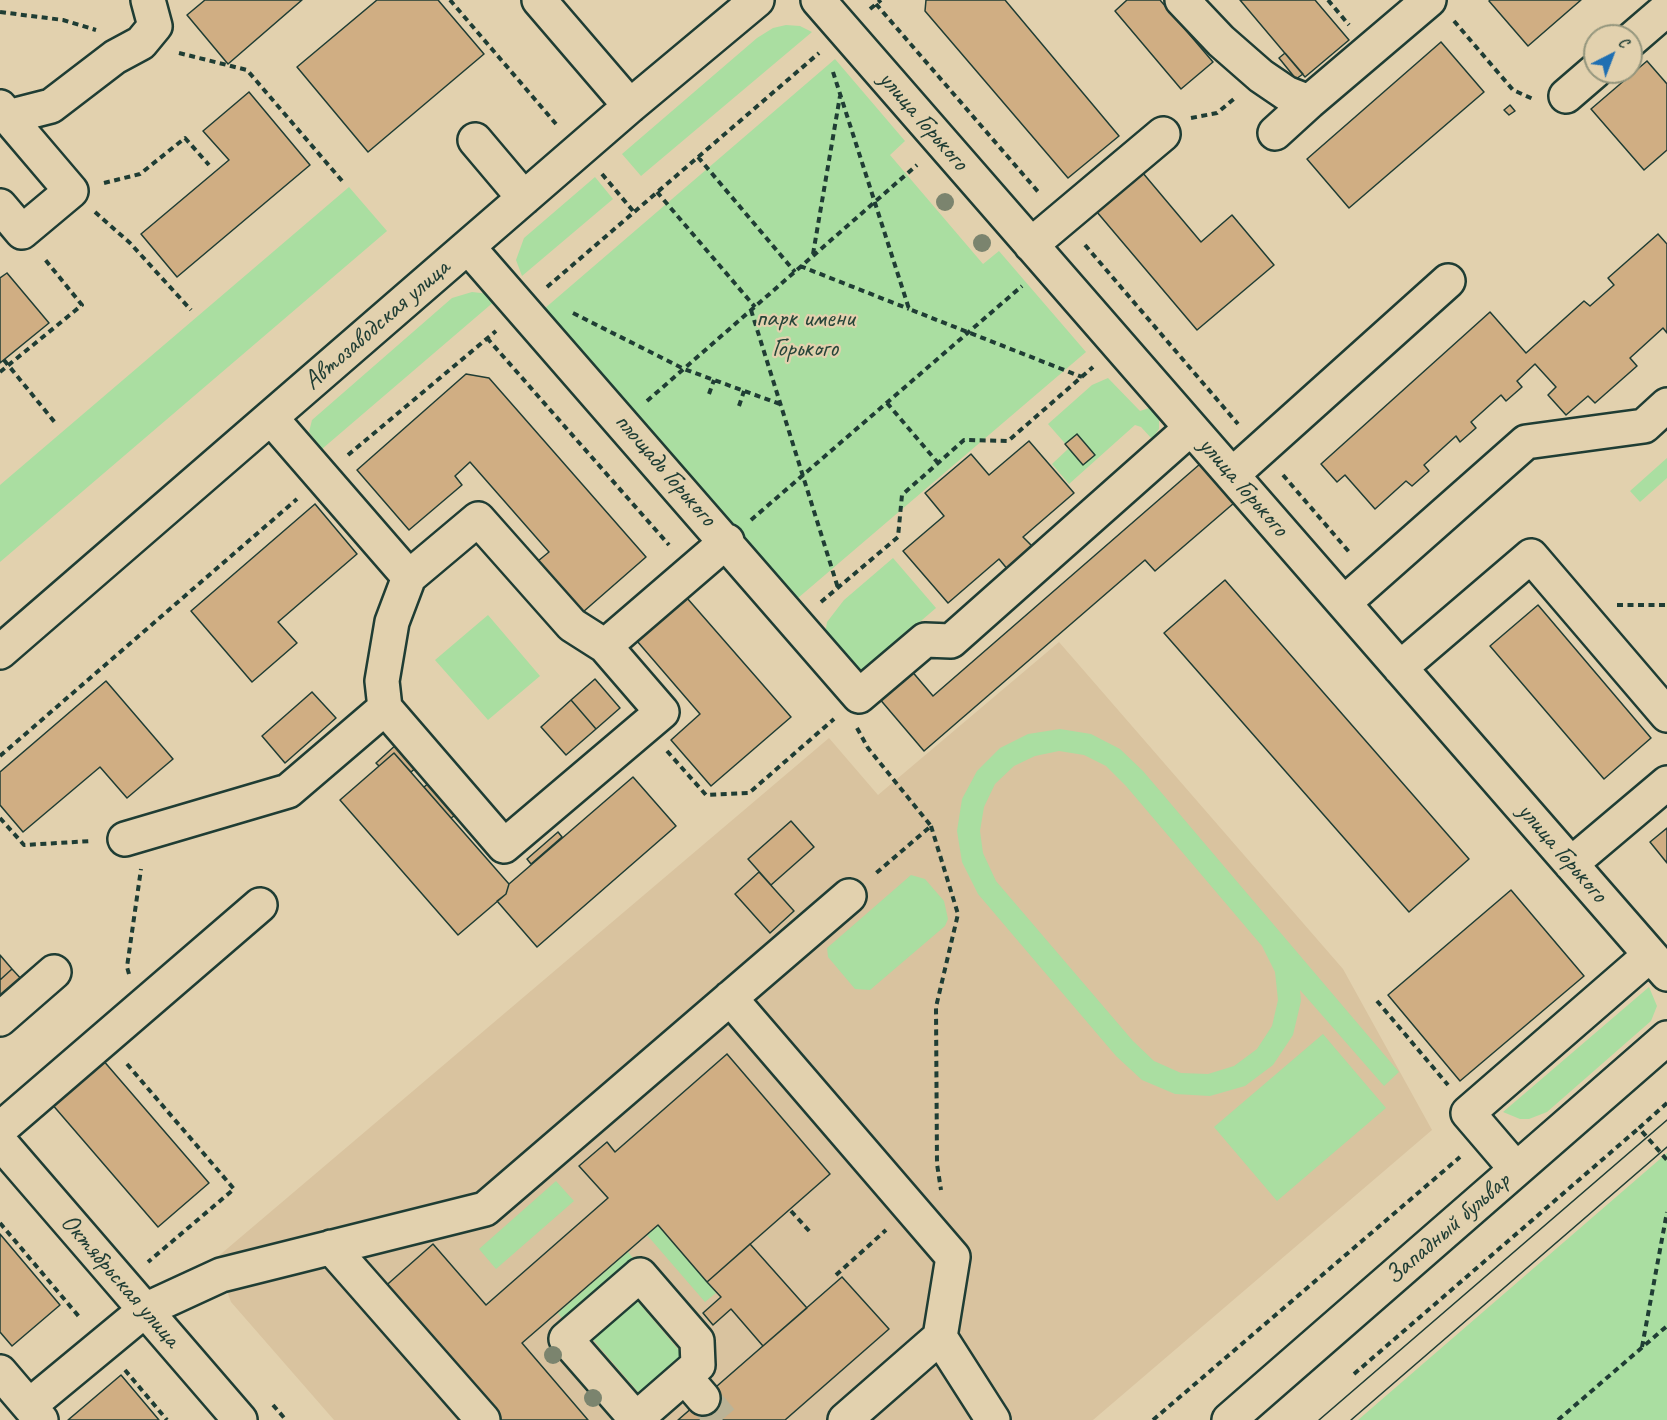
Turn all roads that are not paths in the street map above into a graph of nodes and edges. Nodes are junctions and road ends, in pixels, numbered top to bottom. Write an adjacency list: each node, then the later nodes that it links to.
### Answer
1 (148, 0): 13 (street)
2 (539, 0): 12 (street)
3 (757, 0): 12 (street, Автозаводская улица)
4 (818, 0): 20 (street, улица Горького)
5 (1182, 0): 11 (street)
6 (1440, 9): 11 (street)
7 (1667, 9): 8 (street)
8 (1643, 30)
9 (1583, 81): 10 (street)
10 (1566, 96)
11 (1309, 102): 14 (street)
12 (630, 106): 17 (street, Автозаводская улица)
13 (4, 112): 18 (street)
14 (1275, 133)
15 (1163, 134): 20 (street)
16 (475, 140): 17 (street)
17 (524, 198): 19 (street, Автозаводская улица)
18 (0, 206)
19 (468, 247): 23 (street, Автозаводская улица); 26 (street, площадь Горького)
20 (1040, 254): 24 (street, улица Горького)
21 (1448, 281): 25 (street)
22 (1667, 405): 28 (street)
23 (271, 418): 27 (street); 30 (street, Автозаводская улица)
24 (1191, 428): 25 (street, улица Горького); 26 (street, площадь Горького)
25 (1232, 475): 28 (street, улица Горького)
26 (727, 541): 29 (street)
27 (409, 577): 29 (street); 32 (street)
28 (1344, 603): 31 (street, улица Горького)
29 (605, 646): 32 (street)
30 (0, 652)
31 (1400, 668): 33 (street); 36 (street, улица Горького)
32 (385, 708): 35 (street)
33 (1667, 715)
34 (1667, 783): 36 (street)
35 (136, 836)
36 (1571, 864): 39 (street, улица Горького)
37 (849, 896): 41 (street)
38 (260, 905): 44 (street)
39 (1659, 964): 46 (street)
40 (54, 972): 42 (street)
41 (730, 998): 47 (street); 49 (street)
42 (0, 1019)
43 (1667, 1038): 46 (street, Западный бульвар)
44 (0, 1129)
45 (0, 1142): 48 (street, Октябрьская улица)
46 (1516, 1169): 56 (street, Западный бульвар)
47 (331, 1247): 48 (street); 53 (street)
48 (145, 1310): 51 (street); 52 (street, Октябрьская улица)
49 (940, 1337): 54 (street); 55 (street)
50 (0, 1372): 51 (street)
51 (35, 1413)
52 (240, 1420)
53 (483, 1420)
54 (844, 1420)
55 (993, 1420)
56 (1229, 1420)

